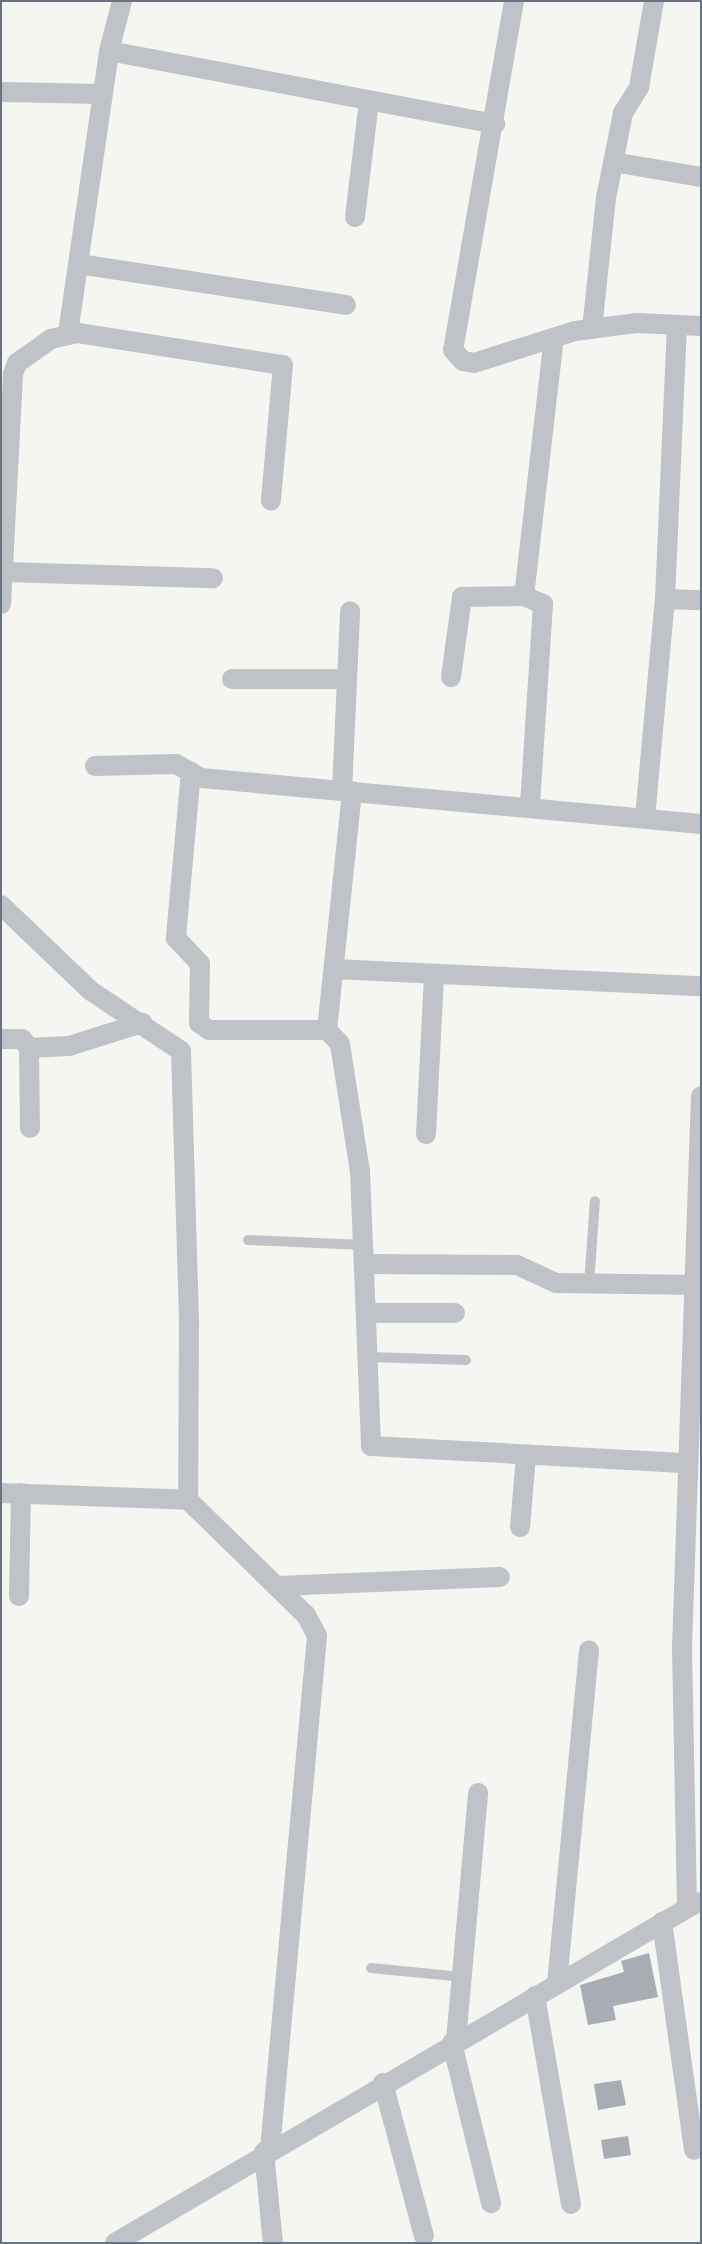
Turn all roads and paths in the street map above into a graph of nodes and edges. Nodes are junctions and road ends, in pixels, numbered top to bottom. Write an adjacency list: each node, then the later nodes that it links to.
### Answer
1 (122, 1): 4 (street)
2 (514, 1): 8 (street)
3 (654, 1): 9 (street)
4 (109, 51): 6 (street); 7 (street)
5 (1, 92): 6 (street)
6 (102, 94): 12 (street)
7 (369, 102): 8 (street); 11 (street)
8 (495, 124): 18 (street)
9 (613, 162): 10 (street); 16 (street)
10 (701, 177)
11 (355, 217)
12 (78, 264): 13 (street); 17 (street)
13 (346, 306)
14 (677, 325): 15 (street); 16 (street); 24 (street)
15 (701, 326)
16 (592, 329): 18 (street)
17 (68, 333): 19 (street); 20 (street)
18 (554, 338): 23 (street)
19 (9, 363): 21 (street)
20 (271, 500)
21 (5, 572): 22 (street); 26 (street)
22 (213, 578)
23 (524, 596): 28 (street); 34 (street)
24 (664, 599): 25 (street); 35 (street)
25 (701, 600)
26 (1, 604)
27 (350, 611): 30 (street)
28 (451, 677)
29 (232, 679): 30 (street)
30 (347, 679): 33 (street)
31 (95, 766): 32 (street)
32 (191, 772): 33 (street); 42 (street)
33 (347, 791): 34 (street); 38 (street)
34 (530, 805): 35 (street)
35 (645, 818): 36 (street)
36 (701, 824)
37 (1, 904): 41 (street)
38 (334, 969): 39 (street); 43 (street)
39 (434, 975): 40 (street); 49 (street)
40 (701, 986)
41 (142, 1023): 45 (street); 46 (street)
42 (203, 1028): 43 (street); 46 (street)
43 (327, 1030): 52 (street)
44 (1, 1040): 45 (street)
45 (29, 1048): 48 (street)
46 (178, 1048): 63 (street)
47 (701, 1096): 54 (street)
48 (30, 1128)
49 (426, 1134)
50 (595, 1201): 53 (lane)
51 (248, 1240): 52 (lane)
52 (364, 1255): 53 (street); 55 (street)
53 (589, 1284): 54 (street)
54 (696, 1286): 59 (street)
55 (367, 1313): 56 (street); 57 (street)
56 (455, 1313)
57 (368, 1357): 58 (lane); 60 (street)
58 (466, 1360)
59 (695, 1369): 61 (street)
60 (526, 1455): 61 (street); 64 (street)
61 (688, 1463): 68 (street)
62 (11, 1493): 63 (street); 67 (street)
63 (188, 1500): 66 (street)
64 (520, 1527)
65 (500, 1577): 66 (street)
66 (277, 1586): 80 (street)
67 (18, 1596)
68 (692, 1611): 71 (street)
69 (589, 1651): 75 (street)
70 (478, 1793): 74 (street)
71 (694, 1904): 72 (street)
72 (662, 1922): 75 (street); 79 (street)
73 (372, 1968): 74 (lane)
74 (462, 1976): 77 (street)
75 (557, 1983): 76 (street)
76 (535, 1996): 77 (street); 82 (street)
77 (454, 2042): 78 (street); 81 (street)
78 (383, 2083): 80 (street); 83 (street)
79 (694, 2150)
80 (267, 2151): 84 (street); 85 (street)
81 (491, 2203)
82 (571, 2204)
83 (424, 2236)
84 (115, 2243)
85 (273, 2243)

